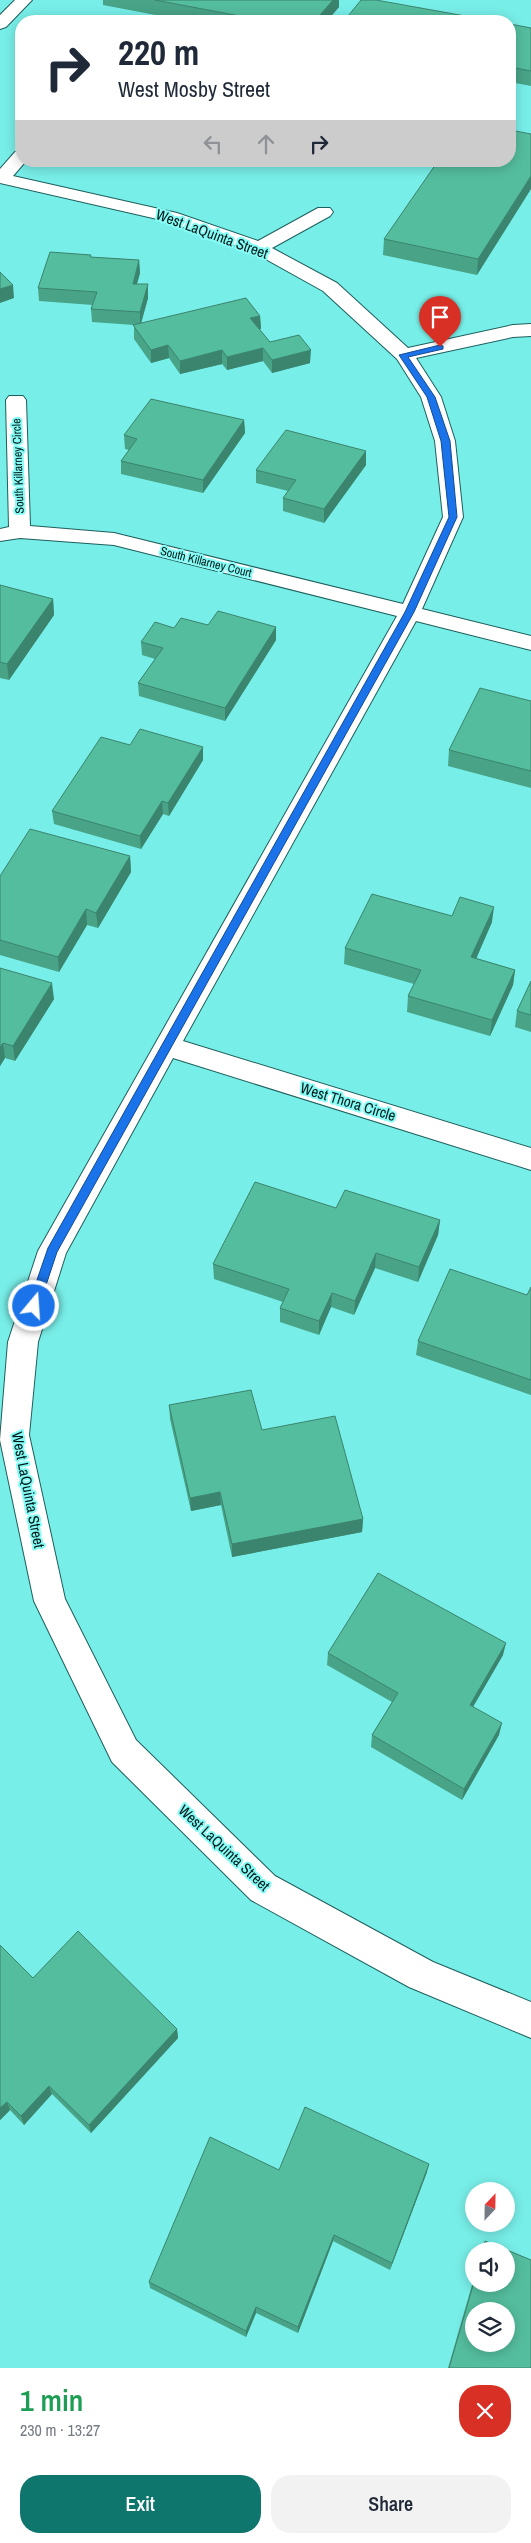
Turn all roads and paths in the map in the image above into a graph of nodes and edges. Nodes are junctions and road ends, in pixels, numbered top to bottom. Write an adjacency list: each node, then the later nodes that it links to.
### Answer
1 (24, 0): 2 (street)
2 (0, 24)
3 (15, 162): 4 (street)
4 (0, 178): 6 (street, West LaQuinta Street)
5 (324, 212): 6 (street)
6 (259, 248): 8 (street, West LaQuinta Street)
7 (531, 330): 8 (street)
8 (404, 355): 11 (street, West LaQuinta Street)
9 (16, 400): 10 (street, South Killarney Circle)
10 (10, 534): 11 (street, South Killarney Court)
11 (410, 612): 12 (street, South Killarney Court); 13 (street, West LaQuinta Street)
12 (531, 643)
13 (166, 1046): 14 (street, West Thora Circle); 15 (street, West LaQuinta Street)
14 (531, 1158)
15 (7, 1436): 16 (street, West LaQuinta Street)
16 (531, 2020)

